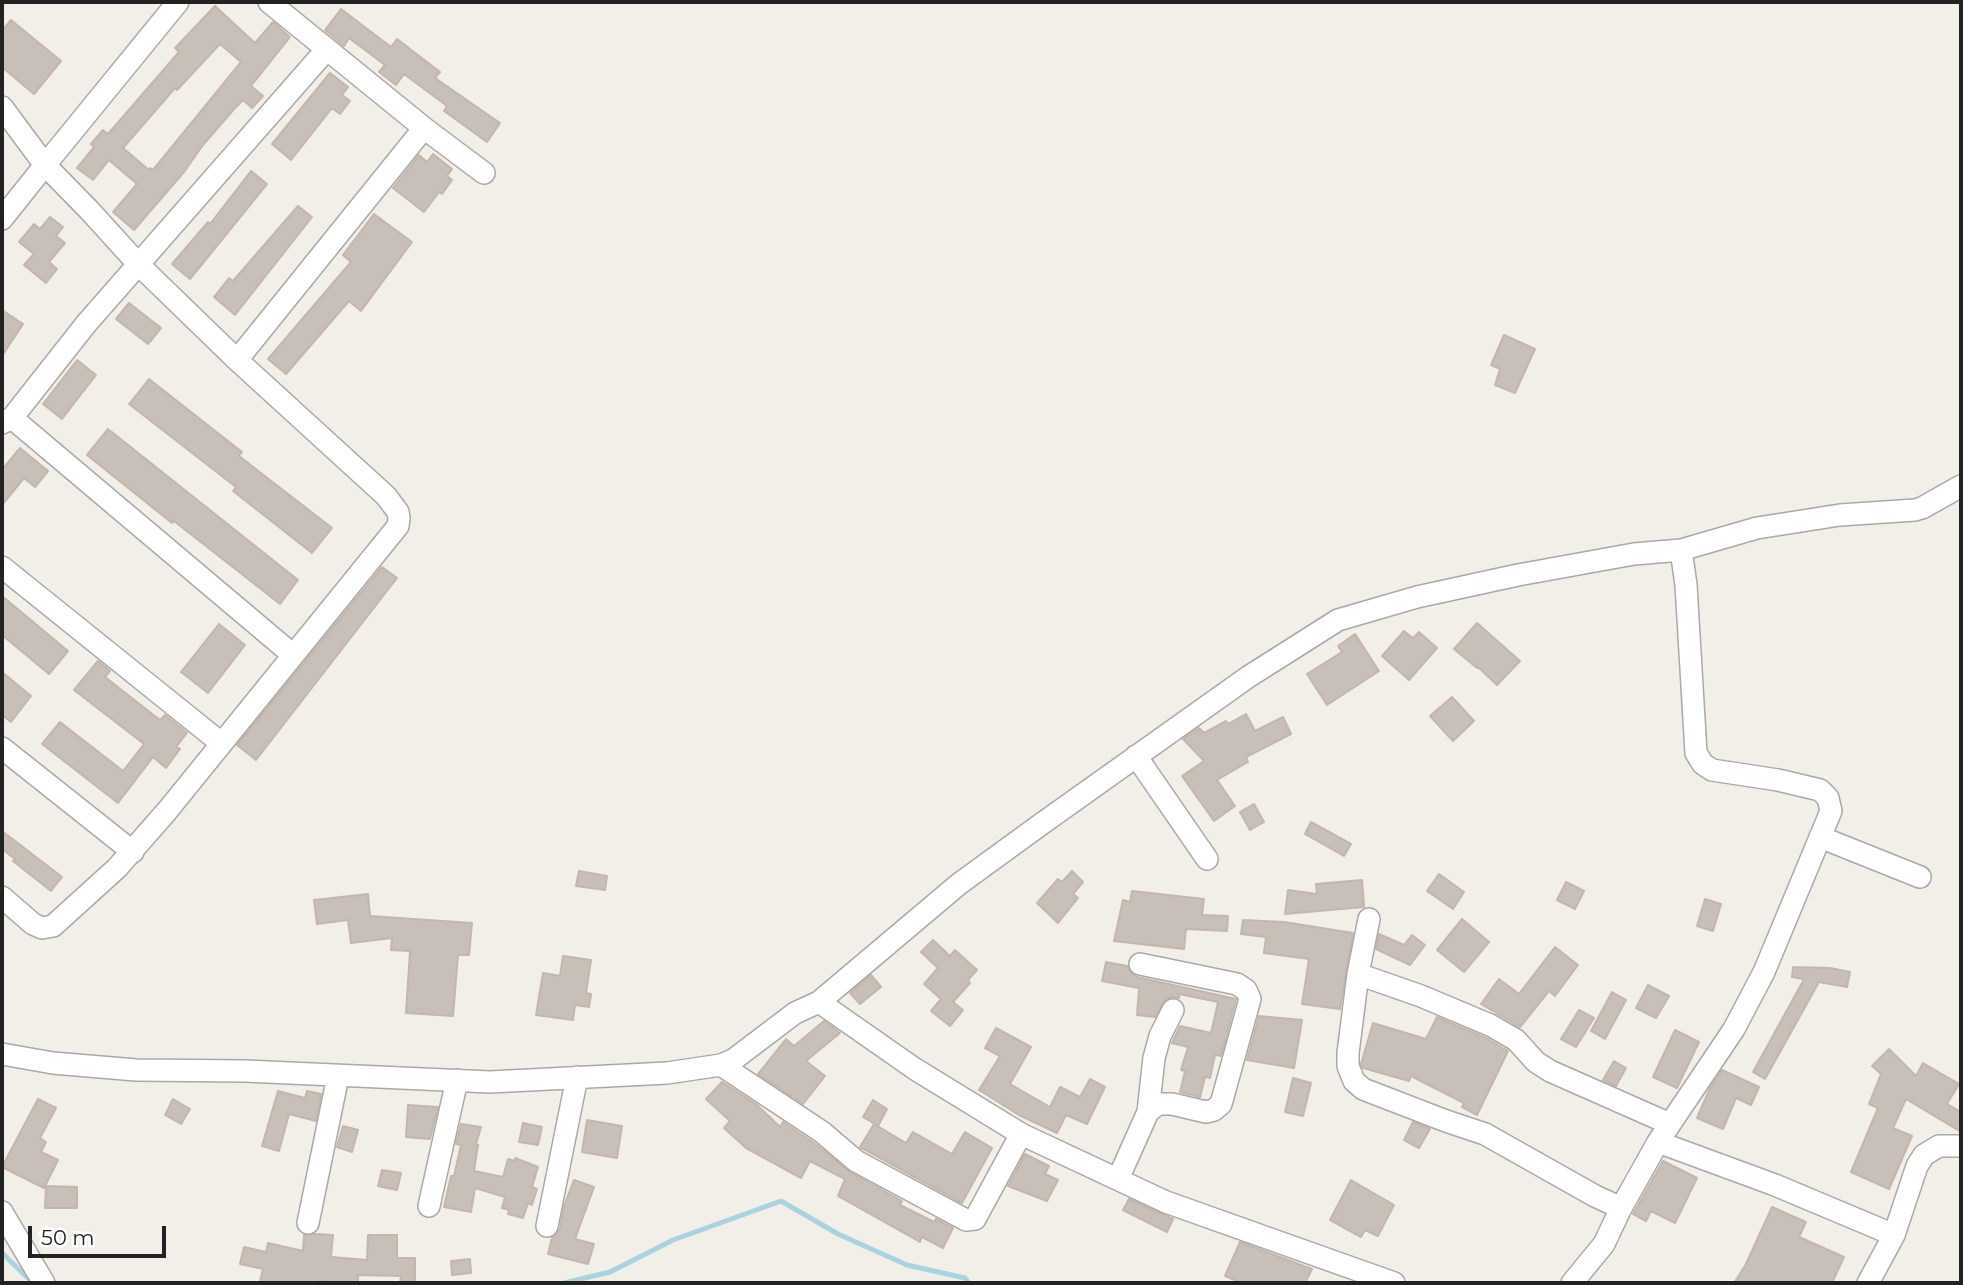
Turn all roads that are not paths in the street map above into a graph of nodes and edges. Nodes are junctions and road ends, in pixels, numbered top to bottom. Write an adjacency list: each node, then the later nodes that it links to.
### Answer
1 (178, 2): 6 (street)
2 (269, 2): 3 (street)
3 (327, 50): 5 (street); 9 (street)
4 (2, 107): 6 (street)
5 (424, 128): 7 (street); 10 (street)
6 (44, 165): 8 (street); 9 (street)
7 (484, 173)
8 (2, 219)
9 (139, 265): 10 (street); 11 (street)
10 (237, 360): 15 (street)
11 (7, 420): 15 (street)
12 (1961, 486): 13 (street)
13 (1681, 551): 18 (street); 19 (street)
14 (2, 566): 16 (street)
15 (293, 655): 16 (street)
16 (221, 743): 20 (street)
17 (2, 748): 20 (street)
18 (1136, 756): 21 (street); 27 (street)
19 (1820, 837): 22 (street); 35 (street)
20 (133, 852): 23 (street)
21 (1207, 859)
22 (1920, 877)
23 (2, 897)
24 (1369, 919): 26 (street)
25 (1140, 964): 34 (street)
26 (1358, 974): 35 (street); 41 (street)
27 (819, 1002): 30 (street); 36 (street)
28 (1172, 1010): 34 (street)
29 (2, 1054): 31 (street)
30 (721, 1065): 32 (street); 36 (street)
31 (338, 1076): 33 (street); 43 (street)
32 (577, 1077): 33 (street); 44 (street)
33 (457, 1080): 40 (street)
34 (1148, 1112): 39 (street)
35 (1670, 1124): 37 (street)
36 (1021, 1134): 39 (street)
37 (1658, 1142): 41 (street); 45 (street)
38 (1961, 1146): 45 (street)
39 (1118, 1179): 46 (street)
40 (429, 1206)
41 (1621, 1208): 47 (street)
42 (2, 1212): 48 (street)
43 (308, 1223)
44 (547, 1226)
45 (1895, 1235): 50 (street)
46 (1354, 1276): 49 (street)
47 (1579, 1282)
48 (44, 1283)
49 (1394, 1283)
50 (1868, 1283)

